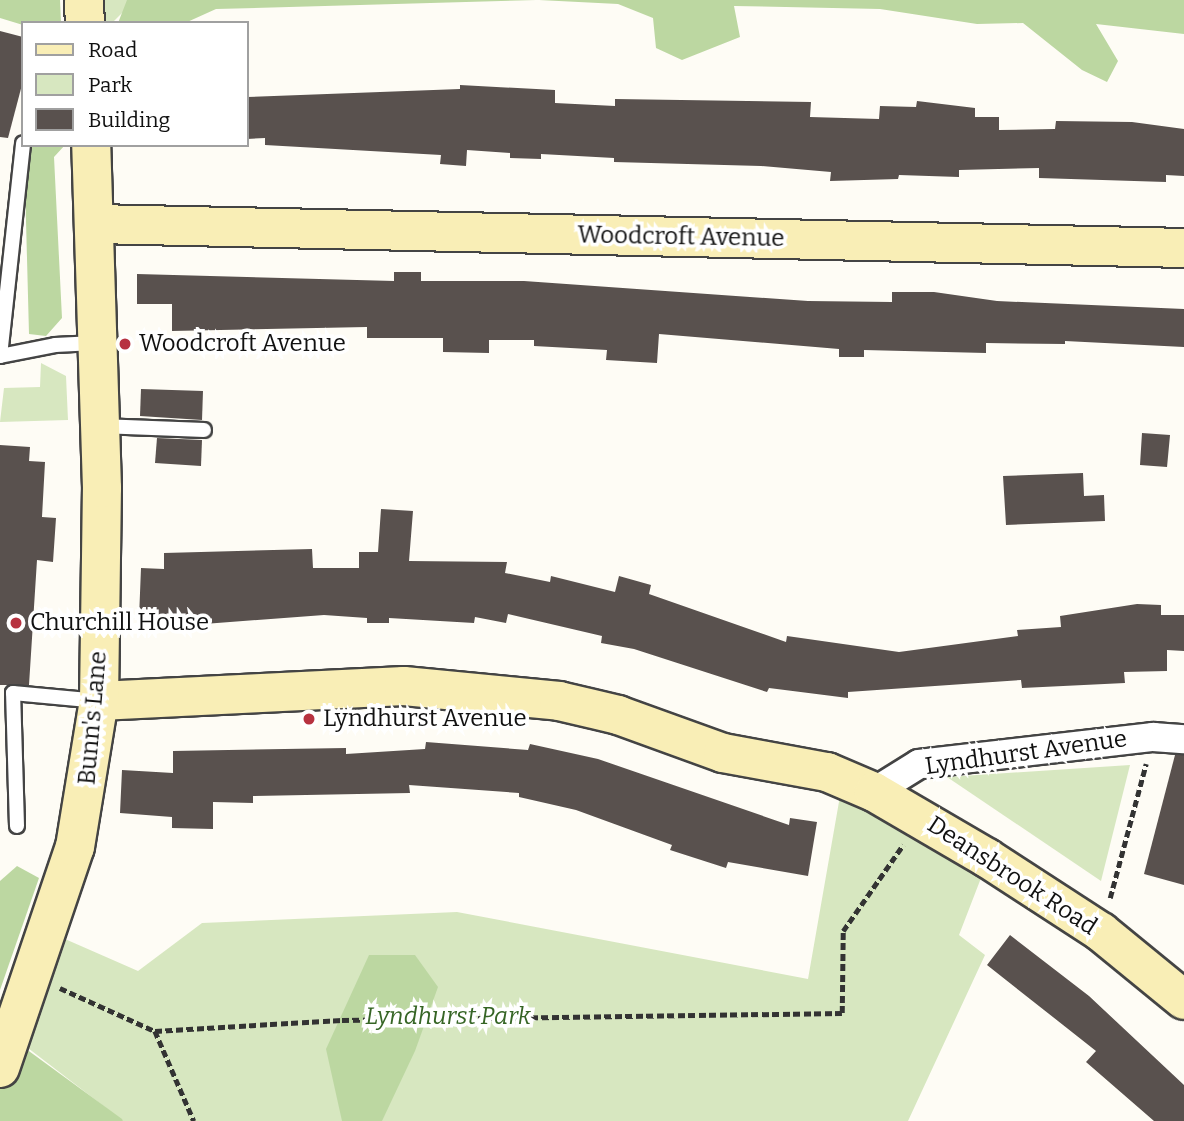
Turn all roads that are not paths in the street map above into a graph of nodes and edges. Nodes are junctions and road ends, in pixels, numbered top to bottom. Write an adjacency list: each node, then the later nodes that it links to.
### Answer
1 (84, 0): 2 (street)
2 (85, 21)
3 (23, 147): 8 (lane)
4 (91, 147): 5 (street, Bunn's Lane)
5 (95, 224): 6 (street, Woodcroft Avenue); 7 (street, Bunn's Lane)
6 (1184, 248)
7 (98, 343): 8 (lane); 9 (street, Bunn's Lane)
8 (0, 356)
9 (100, 426): 10 (lane); 11 (street, Bunn's Lane)
10 (204, 430)
11 (99, 701): 13 (street, Deansbrook Road); 14 (lane); 16 (street, Bunn's Lane)
12 (1184, 739): 13 (street, Lyndhurst Avenue)
13 (874, 792): 15 (street, Deansbrook Road)
14 (17, 826)
15 (1184, 1000)
16 (0, 1068)

